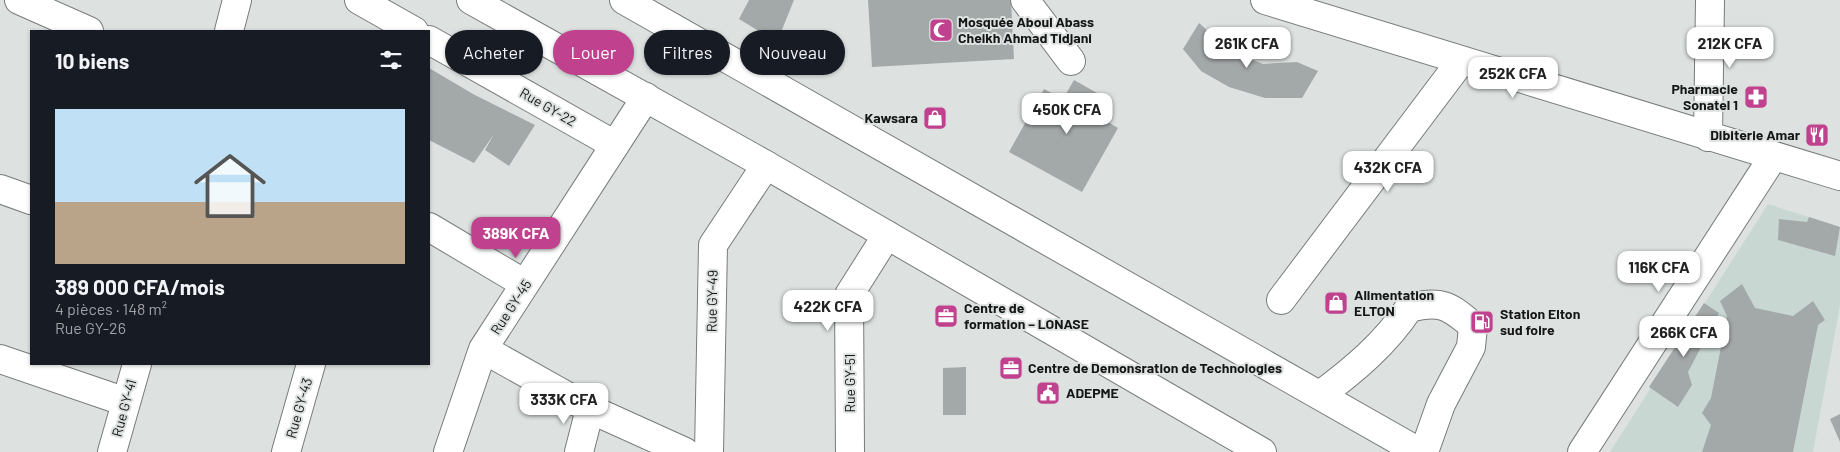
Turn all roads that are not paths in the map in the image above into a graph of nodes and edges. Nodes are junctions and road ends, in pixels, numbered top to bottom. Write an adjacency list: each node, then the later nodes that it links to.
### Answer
1 (19, 0): 9 (street)
2 (237, 0): 10 (street)
3 (359, 0): 11 (street)
4 (471, 0): 15 (street)
5 (624, 0): 31 (street)
6 (1025, 0): 13 (street)
7 (1710, 0): 16 (street)
8 (1280, 2): 14 (street)
9 (88, 30)
10 (229, 30)
11 (412, 30)
12 (430, 41): 17 (street, Rue GY-22)
13 (1071, 61)
14 (1461, 61): 16 (street); 26 (street)
15 (646, 97): 17 (street, Rue GY-45); 19 (street)
16 (1708, 137): 18 (street)
17 (615, 145): 25 (street, Rue GY-45)
18 (1773, 157): 20 (street); 44 (street)
19 (766, 165): 24 (street); 39 (street, Rue GY-49)
20 (1840, 176)
21 (0, 189): 22 (street)
22 (30, 200)
23 (430, 228): 25 (street)
24 (887, 235): 40 (street, Rue GY-51); 41 (street)
25 (525, 284): 27 (street, Rue GY-45)
26 (1281, 300)
27 (483, 350): 33 (street); 36 (street, Rue GY-45)
28 (0, 359): 32 (street)
29 (137, 365): 32 (street, Rue GY-41)
30 (311, 365): 35 (street, Rue GY-43)
31 (1320, 395): 42 (street); 43 (street)
32 (126, 402): 34 (street, Rue GY-41)
33 (590, 409): 37 (street); 38 (street)
34 (112, 452)
35 (286, 452)
36 (448, 452)
37 (579, 452)
38 (685, 452)
39 (709, 452)
40 (850, 452)
41 (1262, 452)
42 (1418, 452)
43 (1424, 452)
44 (1582, 452)

